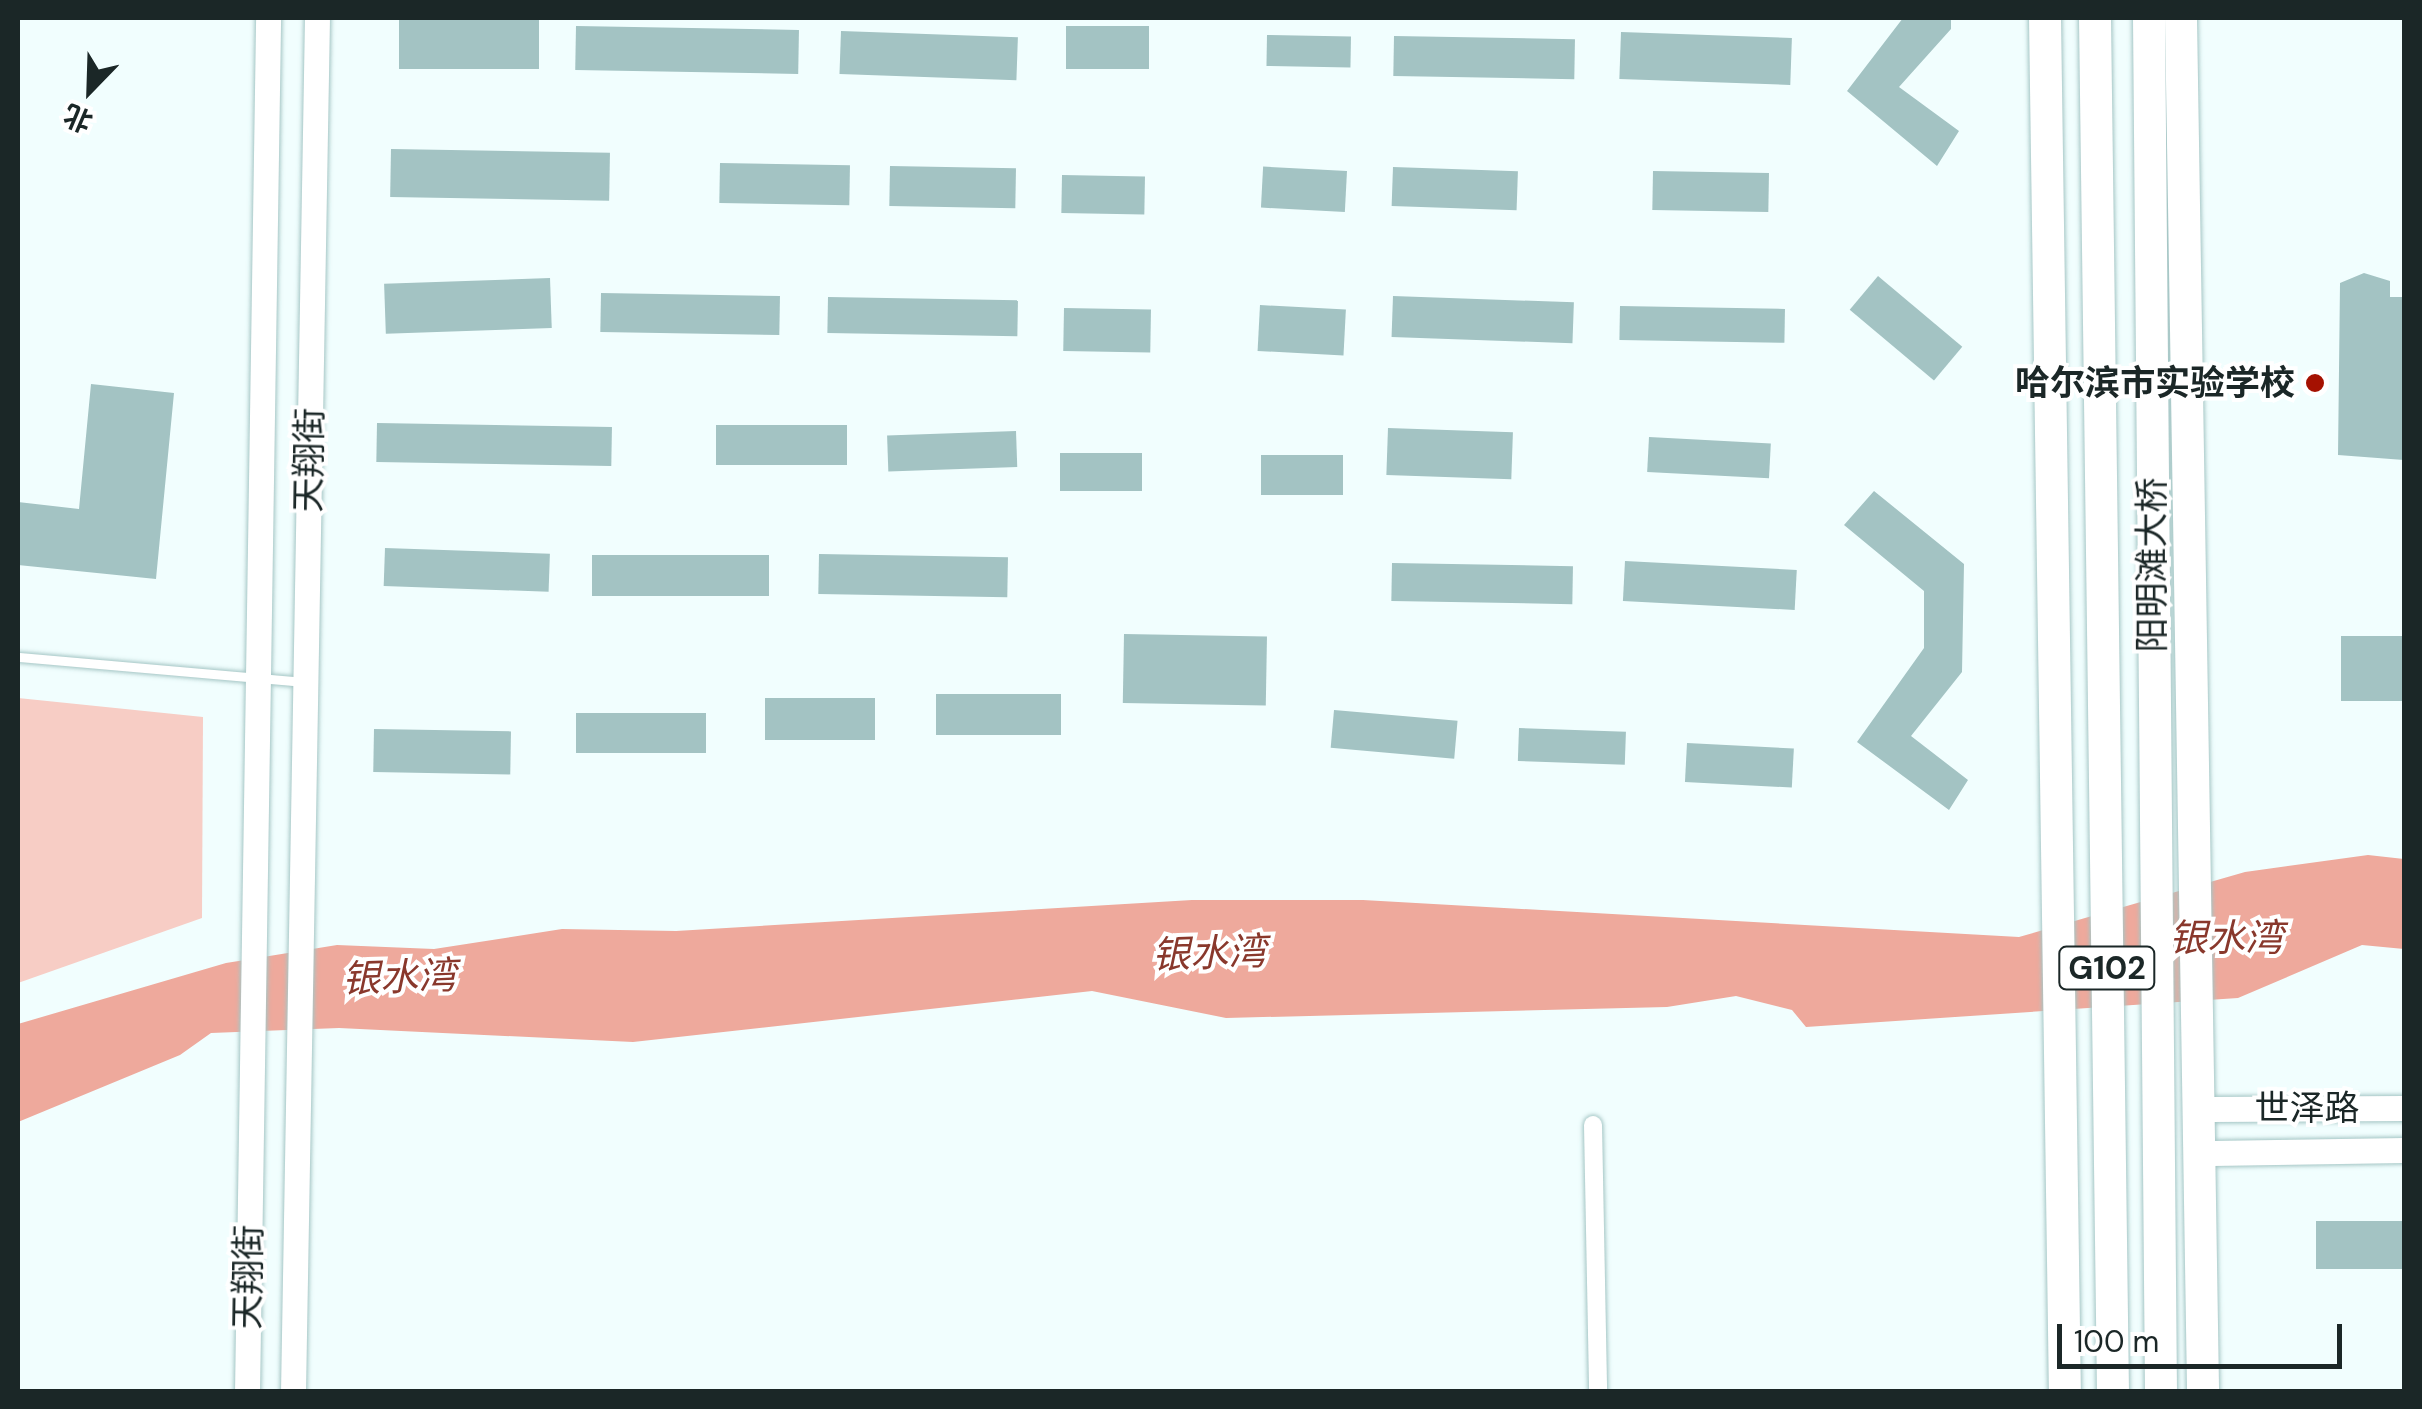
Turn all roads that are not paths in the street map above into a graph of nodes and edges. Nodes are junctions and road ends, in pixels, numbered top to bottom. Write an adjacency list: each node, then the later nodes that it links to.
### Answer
1 (268, 18): 9 (main road, 天翔街)
2 (317, 18): 10 (main road, 天翔街)
3 (2045, 18): 22 (highway)
4 (2096, 18): 23 (highway, 阳明滩大桥 / G102)
5 (2149, 18): 18 (highway, 阳明滩大桥 / G102)
6 (2181, 18): 11 (highway)
7 (2193, 18): 11 (highway)
8 (18, 657): 9 (lane)
9 (262, 679): 10 (lane); 19 (main road, 天翔街)
10 (306, 683): 20 (main road, 天翔街)
11 (2199, 831): 12 (highway)
12 (2202, 1026): 13 (highway); 24 (highway)
13 (2210, 1108): 14 (main road, 世泽路); 17 (highway)
14 (2404, 1108)
15 (1593, 1125): 21 (street)
16 (2404, 1150): 17 (main road, 世泽路)
17 (2212, 1153): 25 (highway)
18 (2164, 1382)
19 (247, 1392)
20 (293, 1392)
21 (1598, 1392)
22 (2065, 1392)
23 (2113, 1392)
24 (2203, 1392)
25 (2213, 1392)

